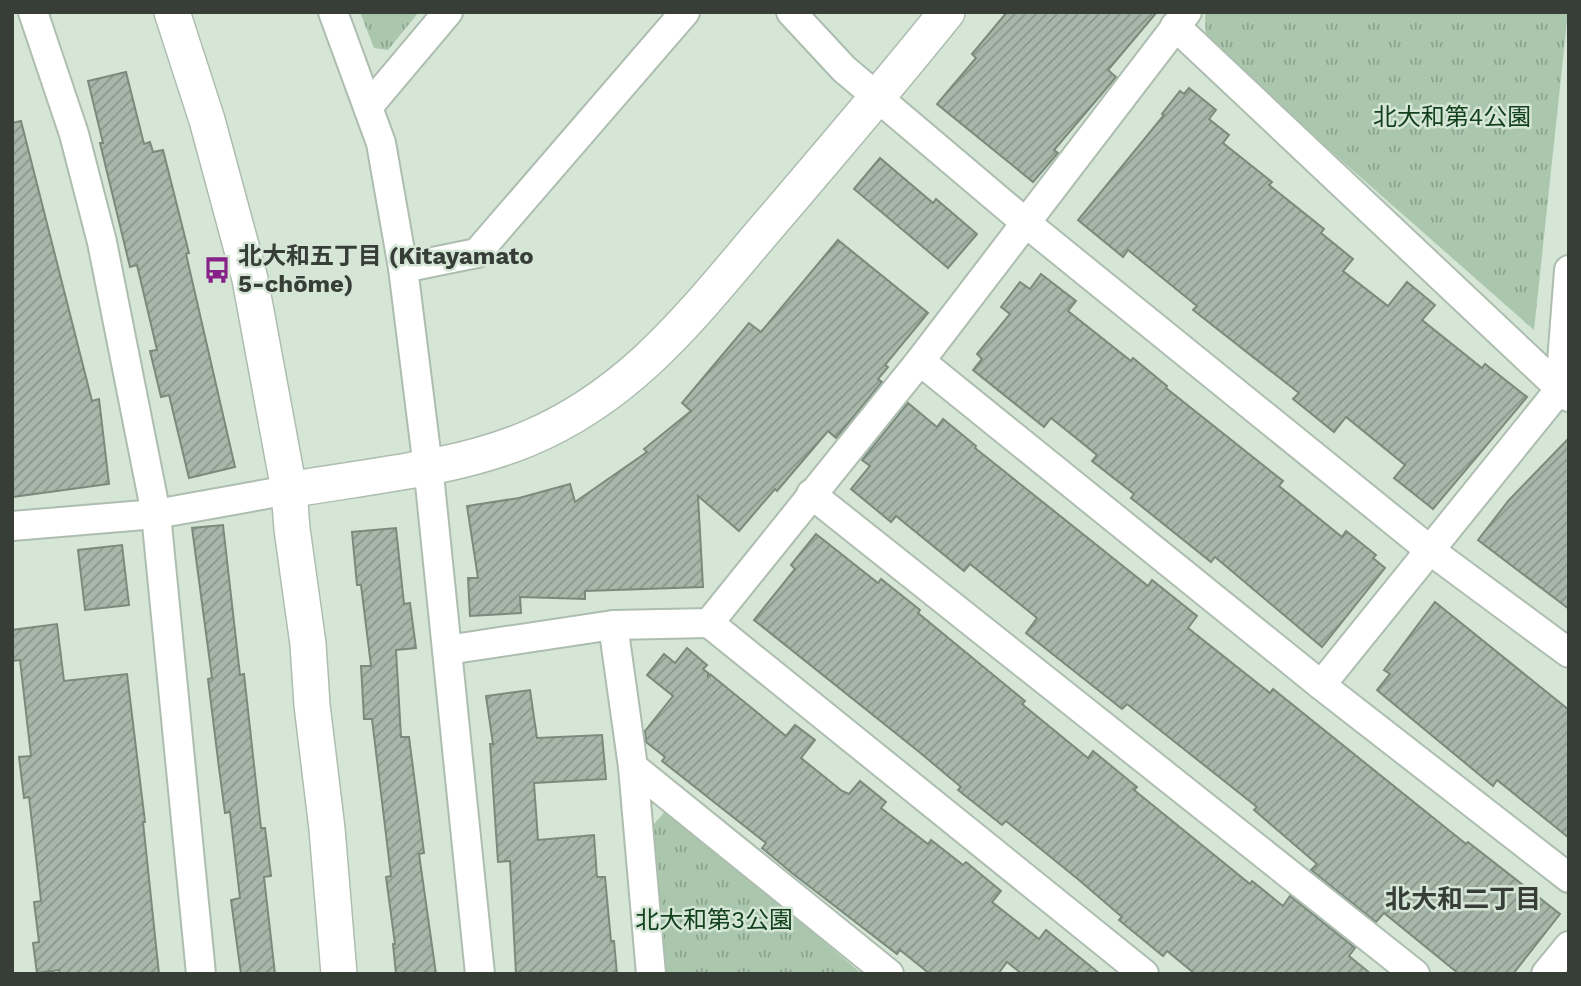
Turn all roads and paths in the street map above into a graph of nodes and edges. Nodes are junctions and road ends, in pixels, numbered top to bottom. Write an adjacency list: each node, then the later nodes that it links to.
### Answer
1 (33, 12): 19 (street)
2 (172, 12): 17 (street)
3 (333, 12): 10 (street)
4 (448, 12): 10 (street)
5 (685, 12): 12 (street)
6 (791, 12): 9 (street)
7 (947, 12): 9 (street)
8 (1181, 19): 11 (street); 15 (street)
9 (878, 98): 11 (street); 16 (street)
10 (368, 107): 12 (street)
11 (1026, 223): 14 (street); 21 (street)
12 (403, 268): 16 (street)
13 (1569, 270): 15 (street)
14 (920, 360): 18 (street); 26 (street)
15 (1564, 393): 21 (street)
16 (428, 466): 17 (street); 24 (street)
17 (289, 490): 19 (street); 31 (street)
18 (811, 494): 22 (street); 36 (street)
19 (156, 514): 20 (street); 30 (street)
20 (12, 526)
21 (1431, 551): 25 (street); 26 (street)
22 (709, 623): 23 (street); 35 (street)
23 (613, 625): 24 (street); 27 (street)
24 (447, 650): 32 (street)
25 (1569, 653)
26 (1321, 685): 28 (street)
27 (633, 767): 33 (street); 34 (street)
28 (1569, 878)
29 (1569, 946): 37 (street)
30 (201, 974)
31 (339, 974)
32 (480, 974)
33 (651, 974)
34 (889, 974)
35 (1144, 974)
36 (1415, 974)
37 (1546, 974)

